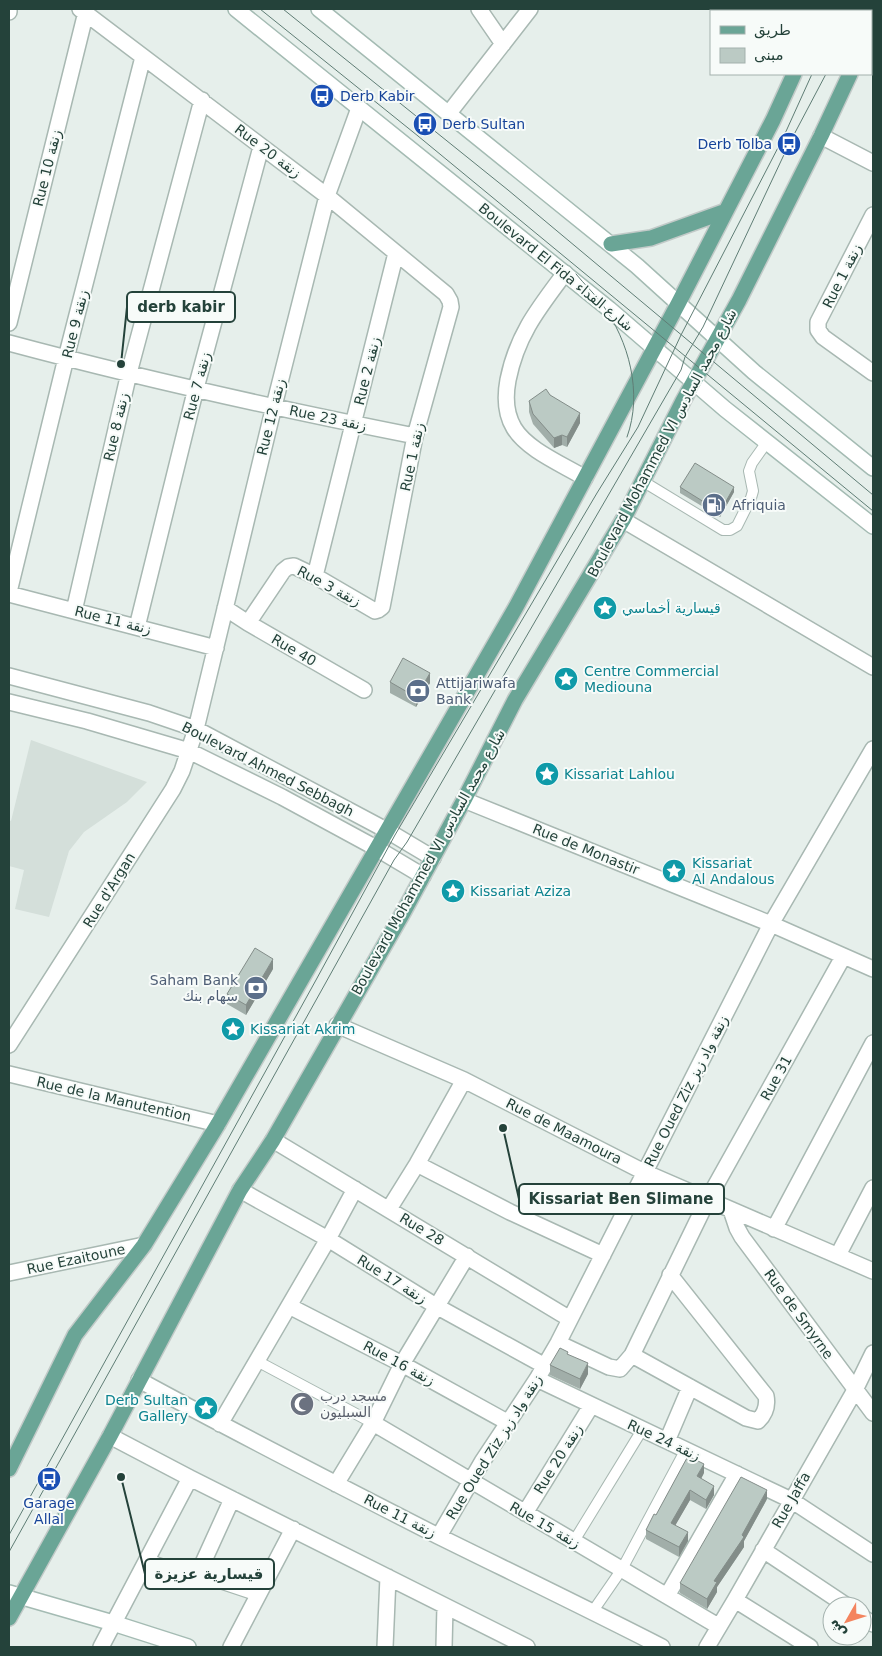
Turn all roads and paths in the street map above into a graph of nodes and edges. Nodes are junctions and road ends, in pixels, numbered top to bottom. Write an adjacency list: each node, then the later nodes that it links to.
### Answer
1 (236, 9): 11 (street, Boulevard El Fida شارع الفداء)
2 (319, 9): 12 (street)
3 (479, 9): 6 (street)
4 (530, 9): 6 (street)
5 (83, 10): 7 (street, Rue 20 زنقة); 24 (street, Rue 10 زنقة)
6 (503, 44): 12 (street)
7 (143, 57): 10 (street, Rue 20 زنقة); 28 (street, Rue 9 زنقة)
8 (794, 75): 17 (main road)
9 (850, 75): 13 (main road, Boulevard Mohammed VI شارع محمد السادس)
10 (202, 100): 14 (street, Rue 20 زنقة); 29 (street, Rue 8 زنقة)
11 (359, 108): 16 (street, Rue 12 زنقة); 21 (street, Boulevard El Fida شارع الفداء)
12 (449, 113): 19 (street)
13 (821, 136): 15 (street); 25 (main road, Boulevard Mohammed VI شارع محمد السادس)
14 (261, 147): 16 (street, Rue 20 زنقة); 32 (street, Rue 7 زنقة)
15 (873, 163)
16 (327, 196): 20 (street, Rue 20 زنقة); 33 (street, Rue 12 زنقة)
17 (726, 211): 19 (main road); 23 (main road)
18 (873, 215): 30 (street, Rue 1 زنقة)
19 (611, 244): 23 (street)
20 (396, 253): 22 (street, Rue 20 زنقة); 34 (street, Rue 2 زنقة)
21 (564, 273): 27 (street, Boulevard El Fida شارع الفداء); 38 (street)
22 (450, 301): 35 (street, Rue 1 زنقة)
23 (678, 304): 25 (street); 27 (main road)
24 (9, 323)
25 (718, 340): 31 (main road, Boulevard Mohammed VI شارع محمد السادس); 37 (street)
26 (9, 343): 28 (street, Rue 23 زنقة)
27 (655, 348): 31 (street, Boulevard El Fida شارع الفداء); 38 (main road)
28 (66, 358): 29 (street, Rue 23 زنقة); 43 (street, Rue 9 زنقة)
29 (129, 373): 32 (street, Rue 23 زنقة); 45 (street, Rue 8 زنقة)
30 (873, 373)
31 (693, 382): 36 (street, Boulevard El Fida شارع الفداء); 39 (main road, Boulevard Mohammed VI شارع محمد السادس)
32 (196, 388): 33 (street, Rue 23 زنقة); 48 (street, Rue 7 زنقة)
33 (274, 406): 34 (street, Rue 23 زنقة); 44 (street, Rue 12 زنقة)
34 (354, 424): 35 (street, Rue 23 زنقة); 42 (street, Rue 2 زنقة)
35 (415, 436): 46 (street, Rue 1 زنقة)
36 (767, 442): 39 (lane); 41 (street, Boulevard El Fida شارع الفداء)
37 (873, 468)
38 (586, 478): 60 (main road)
39 (644, 482): 40 (main road, Boulevard Mohammed VI شارع محمد السادس)
40 (623, 520): 50 (street); 59 (main road, Boulevard Mohammed VI شارع محمد السادس)
41 (873, 526)
42 (315, 576): 46 (street, Rue 3 زنقة); 47 (street, Rue 3 زنقة)
43 (9, 593): 45 (street, Rue 11 زنقة)
44 (225, 608): 47 (street, Rue 40); 49 (street, Rue 12 زنقة)
45 (74, 610): 48 (street, Rue 11 زنقة)
46 (375, 611)
47 (248, 623): 52 (street, Rue 40)
48 (137, 627): 49 (street, Rue 11 زنقة)
49 (216, 648): 54 (street, Rue 12 زنقة)
50 (873, 667)
51 (9, 676): 54 (street, Boulevard Ahmed Sebbagh)
52 (364, 690)
53 (9, 702): 56 (street, Boulevard Ahmed Sebbagh)
54 (196, 729): 56 (street, Rue d'Argan); 57 (street, Boulevard Ahmed Sebbagh)
55 (873, 750): 64 (street, Rue Oued Ziz زنقة واد زيز)
56 (190, 751): 58 (street, Boulevard Ahmed Sebbagh); 69 (street, Rue d'Argan)
57 (291, 780): 58 (street); 60 (street, Boulevard Ahmed Sebbagh)
58 (282, 797): 61 (street, Boulevard Ahmed Sebbagh)
59 (464, 800): 62 (main road, Boulevard Mohammed VI شارع محمد السادس); 64 (street, Rue de Monastir)
60 (386, 830): 61 (main road); 62 (street, Boulevard Ahmed Sebbagh)
61 (376, 848): 63 (street, Boulevard Ahmed Sebbagh); 72 (main road)
62 (433, 858): 63 (main road, Boulevard Mohammed VI شارع محمد السادس)
63 (423, 876): 67 (main road, Boulevard Mohammed VI شارع محمد السادس)
64 (771, 924): 65 (street, Rue de Monastir); 75 (street, Rue Oued Ziz زنقة واد زيز)
65 (844, 957): 66 (street, Rue de Monastir); 79 (street, Rue 31)
66 (873, 969)
67 (338, 1025): 71 (street, Rue de Maamoura); 73 (main road, Boulevard Mohammed VI شارع محمد السادس)
68 (873, 1043): 82 (street)
69 (9, 1045)
70 (9, 1074): 72 (street, Rue de la Manutention)
71 (464, 1080): 74 (street); 75 (street, Rue de Maamoura)
72 (218, 1124): 84 (main road)
73 (273, 1140): 76 (street, Rue 28); 78 (main road, Boulevard Mohammed VI شارع محمد السادس)
74 (417, 1164): 80 (street); 86 (street)
75 (644, 1172): 79 (street, Rue de Maamoura); 86 (street, Rue Oued Ziz زنقة واد زيز)
76 (355, 1188): 80 (street, Rue 28); 83 (street)
77 (873, 1188): 85 (street)
78 (240, 1190): 83 (street, Rue 17 زنقة); 101 (main road, Boulevard Mohammed VI شارع محمد السادس)
79 (708, 1199): 81 (street, Rue de Maamoura); 90 (street, Rue 31)
80 (389, 1209): 87 (street, Rue 28)
81 (731, 1210): 82 (street, Rue de Maamoura); 103 (street, Rue de Smyrne)
82 (774, 1229): 85 (street, Rue de Maamoura)
83 (328, 1239): 91 (street); 92 (street, Rue 17 زنقة)
84 (144, 1245): 89 (street, Rue Ezaitoune); 113 (main road)
85 (838, 1254): 88 (street, Rue de Maamoura)
86 (603, 1255): 93 (street, Rue Oued Ziz زنقة واد زيز)
87 (468, 1256): 92 (street); 93 (street, Rue 28)
88 (873, 1271)
89 (9, 1273)
90 (670, 1275): 96 (street, Rue 31); 102 (street)
91 (289, 1306): 97 (street); 98 (street, Rue 16 زنقة)
92 (436, 1306): 98 (street); 99 (street, Rue 17 زنقة)
93 (570, 1319): 94 (street, Rue Oued Ziz زنقة واد زيز)
94 (558, 1343): 96 (street, Rue 31); 99 (street, Rue Oued Ziz زنقة واد زيز)
95 (873, 1352): 103 (street, Rue Jaffa)
96 (632, 1355): 102 (street)
97 (257, 1361): 107 (lane); 108 (street)
98 (402, 1364): 106 (street, Rue 16 زنقة); 107 (street)
99 (545, 1366): 100 (street, Rue Oued Ziz زنقة واد زيز)
100 (537, 1379): 104 (street, Rue 24 زنقة); 106 (street, Rue Oued Ziz زنقة واد زيز)
101 (139, 1380): 108 (street, Rue 11 زنقة); 110 (main road, Boulevard Mohammed VI شارع محمد السادس)
102 (690, 1387): 111 (street)
103 (854, 1390): 105 (street, Rue de Smyrne); 119 (street, Rue Jaffa)
104 (592, 1406): 109 (street, Rue 24 زنقة); 120 (street, Rue 20 زنقة)
105 (873, 1413)
106 (507, 1422): 116 (street, Rue Oued Ziz زنقة واد زيز)
107 (373, 1423): 116 (street, Rue 15 زنقة); 117 (street)
108 (220, 1424): 117 (street, Rue 11 زنقة)
109 (642, 1430): 111 (street, Rue 24 زنقة); 123 (lane)
110 (110, 1436): 115 (street); 130 (main road, Boulevard Mohammed VI شارع محمد السادس)
111 (667, 1441): 112 (street, Rue 24 زنقة)
112 (686, 1449): 114 (street, Rue 24 زنقة); 127 (lane)
113 (9, 1469)
114 (737, 1474): 119 (street, Rue 24 زنقة); 132 (street)
115 (190, 1478): 118 (street); 126 (street)
116 (471, 1482): 120 (street, Rue 15 زنقة); 122 (street, Rue Oued Ziz زنقة واد زيز)
117 (336, 1484): 122 (street, Rue 11 زنقة)
118 (232, 1499): 121 (street); 128 (street)
119 (791, 1500): 124 (street, Rue Jaffa); 125 (street, Rue 24 زنقة)
120 (525, 1513): 123 (street, Rue 15 زنقة)
121 (293, 1530): 129 (street); 131 (street)
122 (439, 1536): 136 (street, Rue 11 زنقة)
123 (574, 1541): 127 (street, Rue 15 زنقة)
124 (763, 1550): 133 (street); 134 (street, Rue Jaffa)
125 (873, 1554)
126 (147, 1559): 128 (lane); 138 (street)
127 (622, 1570): 132 (street, Rue 15 زنقة); 136 (lane)
128 (197, 1576): 131 (lane)
129 (388, 1577): 135 (street); 144 (street)
130 (14, 1595): 137 (main road, Boulevard Mohammed VI شارع محمد السادس); 138 (street)
131 (258, 1596): 143 (street)
132 (666, 1596): 139 (street, Rue 15 زنقة)
133 (832, 1596)
134 (736, 1600): 139 (street, Rue Jaffa); 149 (street)
135 (445, 1606): 140 (street); 145 (street)
136 (593, 1611): 147 (street, Rue 11 زنقة)
137 (9, 1618)
138 (113, 1623): 141 (street); 142 (street)
139 (718, 1626): 148 (street, Rue Jaffa)
140 (506, 1642): 146 (street)
141 (101, 1647)
142 (188, 1647)
143 (231, 1647)
144 (385, 1647)
145 (444, 1647)
146 (526, 1647)
147 (662, 1647)
148 (707, 1647)
149 (810, 1647)

